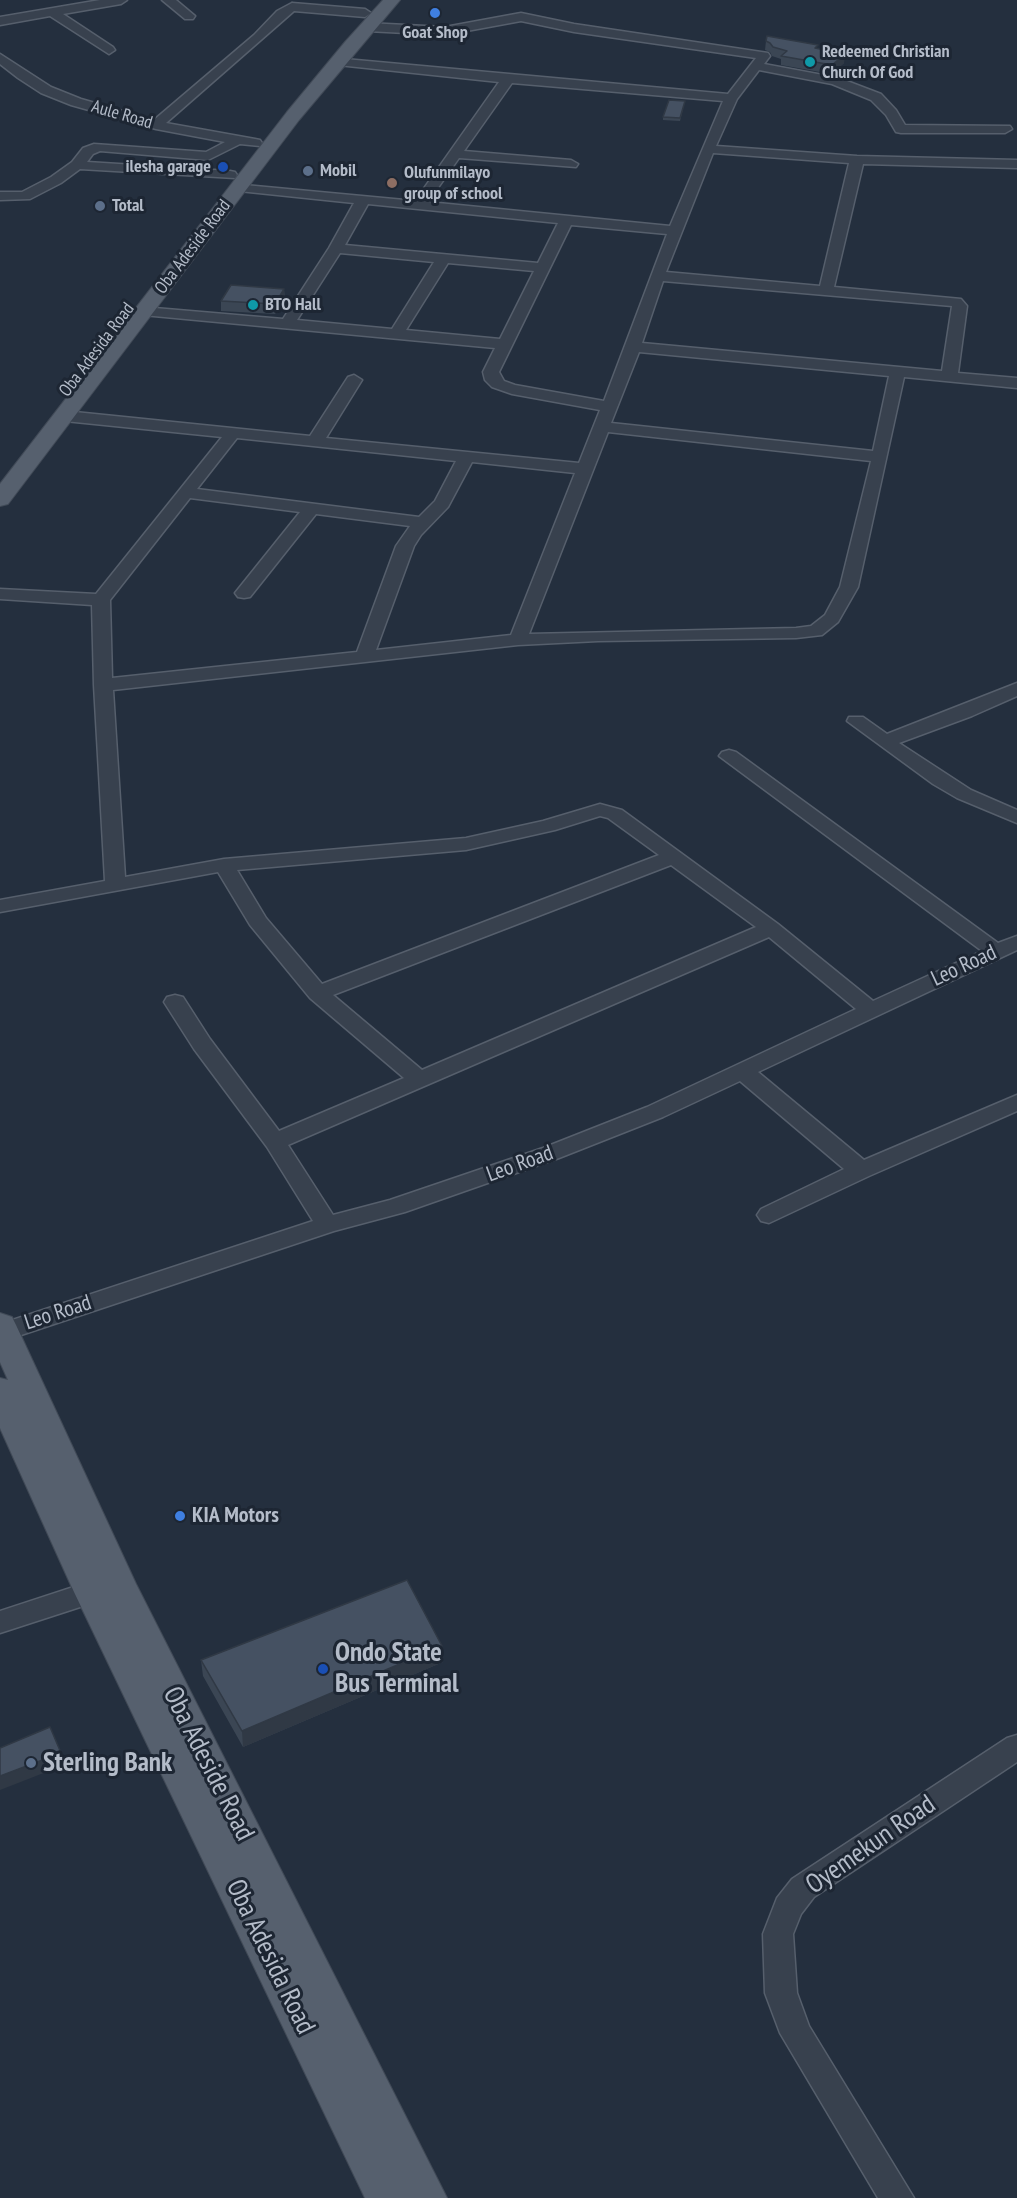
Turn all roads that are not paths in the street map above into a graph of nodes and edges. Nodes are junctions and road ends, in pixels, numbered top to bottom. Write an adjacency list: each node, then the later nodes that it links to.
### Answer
1 (121, 0): 4 (street)
2 (168, 0): 6 (street)
3 (392, 0): 5 (main road, Oba Adeside Road)
4 (52, 12): 7 (street); 8 (street)
5 (369, 13): 10 (main road, Oba Adeside Road); 11 (street); 14 (street); 16 (main road)
6 (189, 16)
7 (0, 21)
8 (110, 50)
9 (0, 58): 14 (street, Aule Road)
10 (338, 61): 12 (street); 27 (main road, Oba Adeside Road)
11 (757, 66): 13 (street); 15 (street)
12 (508, 79): 13 (street); 19 (street)
13 (731, 98): 17 (street)
14 (156, 125): 16 (street, Aule Road)
15 (1005, 129)
16 (245, 142): 20 (street); 27 (main road)
17 (708, 149): 21 (street); 32 (street)
18 (139, 150): 20 (street); 24 (street); 25 (street)
19 (455, 153): 22 (street); 30 (street)
20 (188, 154): 26 (street)
21 (857, 160): 23 (street); 37 (street)
22 (571, 164)
23 (1017, 164)
24 (77, 165): 25 (street); 28 (street)
25 (124, 168): 26 (street)
26 (173, 171): 27 (street)
27 (234, 181): 29 (street); 38 (main road, Oba Adeside Road)
28 (0, 196)
29 (363, 200): 30 (street); 33 (street)
30 (419, 205): 31 (street)
31 (566, 220): 32 (street); 35 (street)
32 (675, 231): 36 (street)
33 (336, 248): 34 (street); 39 (street)
34 (442, 259): 35 (street); 40 (street)
35 (543, 268): 41 (street)
36 (657, 276): 37 (street); 42 (street)
37 (826, 291): 44 (street)
38 (147, 300): 39 (street); 48 (main road, Oba Adeside Road); 48 (main road, Oba Adesida Road)
39 (288, 323): 40 (street)
40 (396, 334): 41 (street)
41 (506, 344): 47 (street)
42 (633, 347): 43 (street); 47 (street)
43 (897, 373): 44 (street); 53 (street)
44 (949, 378): 46 (street)
45 (354, 380): 51 (street)
46 (1017, 383)
47 (610, 407): 49 (street)
48 (52, 425): 50 (street); 55 (main road, Oba Adesida Road); 57 (main road, Oba Adeside Road)
49 (602, 427): 53 (street); 54 (street)
50 (234, 432): 51 (street); 56 (street)
51 (316, 440): 52 (street)
52 (467, 456): 54 (street); 59 (street)
53 (880, 457): 63 (street)
54 (586, 469): 63 (street)
55 (0, 477)
56 (188, 493): 58 (street); 62 (street)
57 (0, 499)
58 (312, 508): 59 (street); 60 (street)
59 (424, 523): 64 (street)
60 (244, 593)
61 (0, 594): 62 (street)
62 (101, 600): 65 (street)
63 (518, 640): 64 (street)
64 (364, 657): 65 (street)
65 (103, 685): 73 (street)
66 (1017, 689): 68 (street)
67 (856, 721): 68 (street)
68 (886, 741): 70 (street)
69 (729, 756): 77 (street)
70 (1015, 813)
71 (673, 857): 72 (street); 75 (street); 78 (street)
72 (224, 865): 73 (street); 78 (street)
73 (115, 885): 74 (street)
74 (0, 906)
75 (771, 928): 80 (street); 82 (street)
76 (1017, 942): 77 (street, Leo Road)
77 (996, 951): 80 (street, Leo Road)
78 (318, 993): 82 (street)
79 (175, 1002): 84 (street)
80 (870, 1010): 81 (street, Leo Road)
81 (742, 1071): 85 (street); 87 (street, Leo Road)
82 (419, 1079): 84 (street)
83 (1017, 1102): 85 (street)
84 (275, 1142): 87 (street)
85 (861, 1170): 86 (street)
86 (769, 1215)
87 (327, 1225): 88 (street, Leo Road)
88 (1, 1330): 90 (main road, Oba Adeside Road)
89 (0, 1390): 90 (main road, Oba Adesida Road)
90 (105, 1588): 91 (street); 93 (main road, Oba Adesida Road); 94 (main road, Oba Adeside Road)
91 (0, 1622)
92 (1017, 1747): 95 (street, Oyemekun Road)
93 (388, 2198)
94 (425, 2198)
95 (897, 2198)

